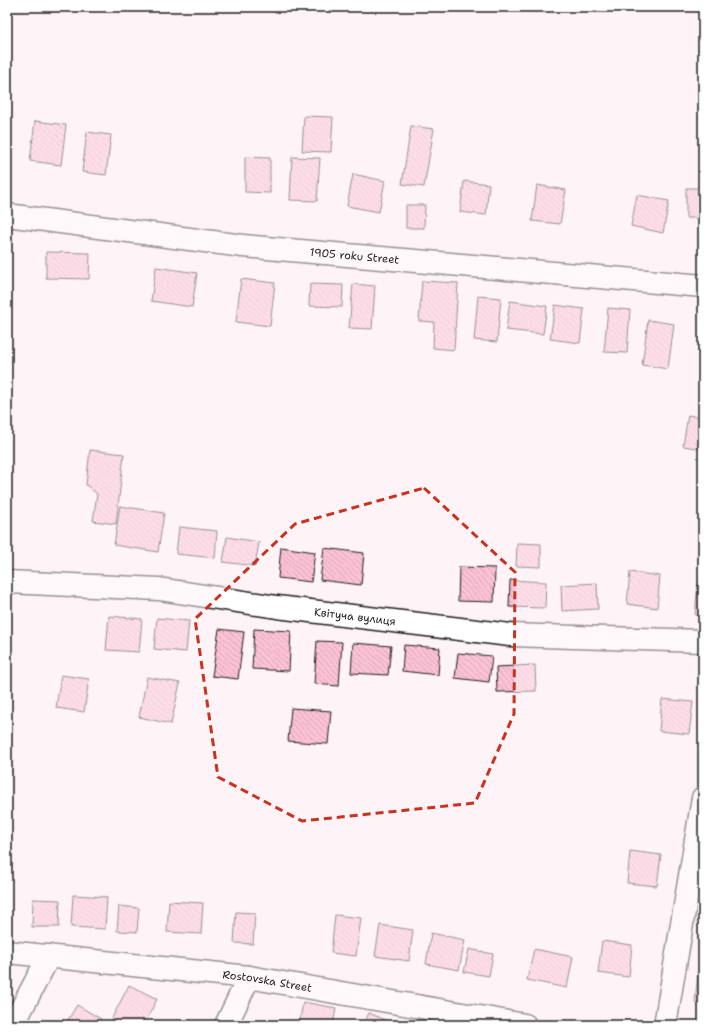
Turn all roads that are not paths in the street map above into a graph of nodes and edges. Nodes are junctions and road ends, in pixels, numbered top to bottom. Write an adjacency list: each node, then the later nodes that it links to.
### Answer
1 (7, 215): 2 (street, 1905 roku Street)
2 (703, 286)
3 (7, 582): 4 (street, Квітуча вулиця)
4 (703, 641)
5 (703, 798): 12 (street)
6 (7, 952): 7 (street, Rostovska Street)
7 (49, 956): 8 (street, Rostovska Street); 9 (street)
8 (248, 977): 10 (street); 11 (street, Rostovska Street)
9 (13, 1025)
10 (226, 1025)
11 (525, 1025)
12 (665, 1025)

